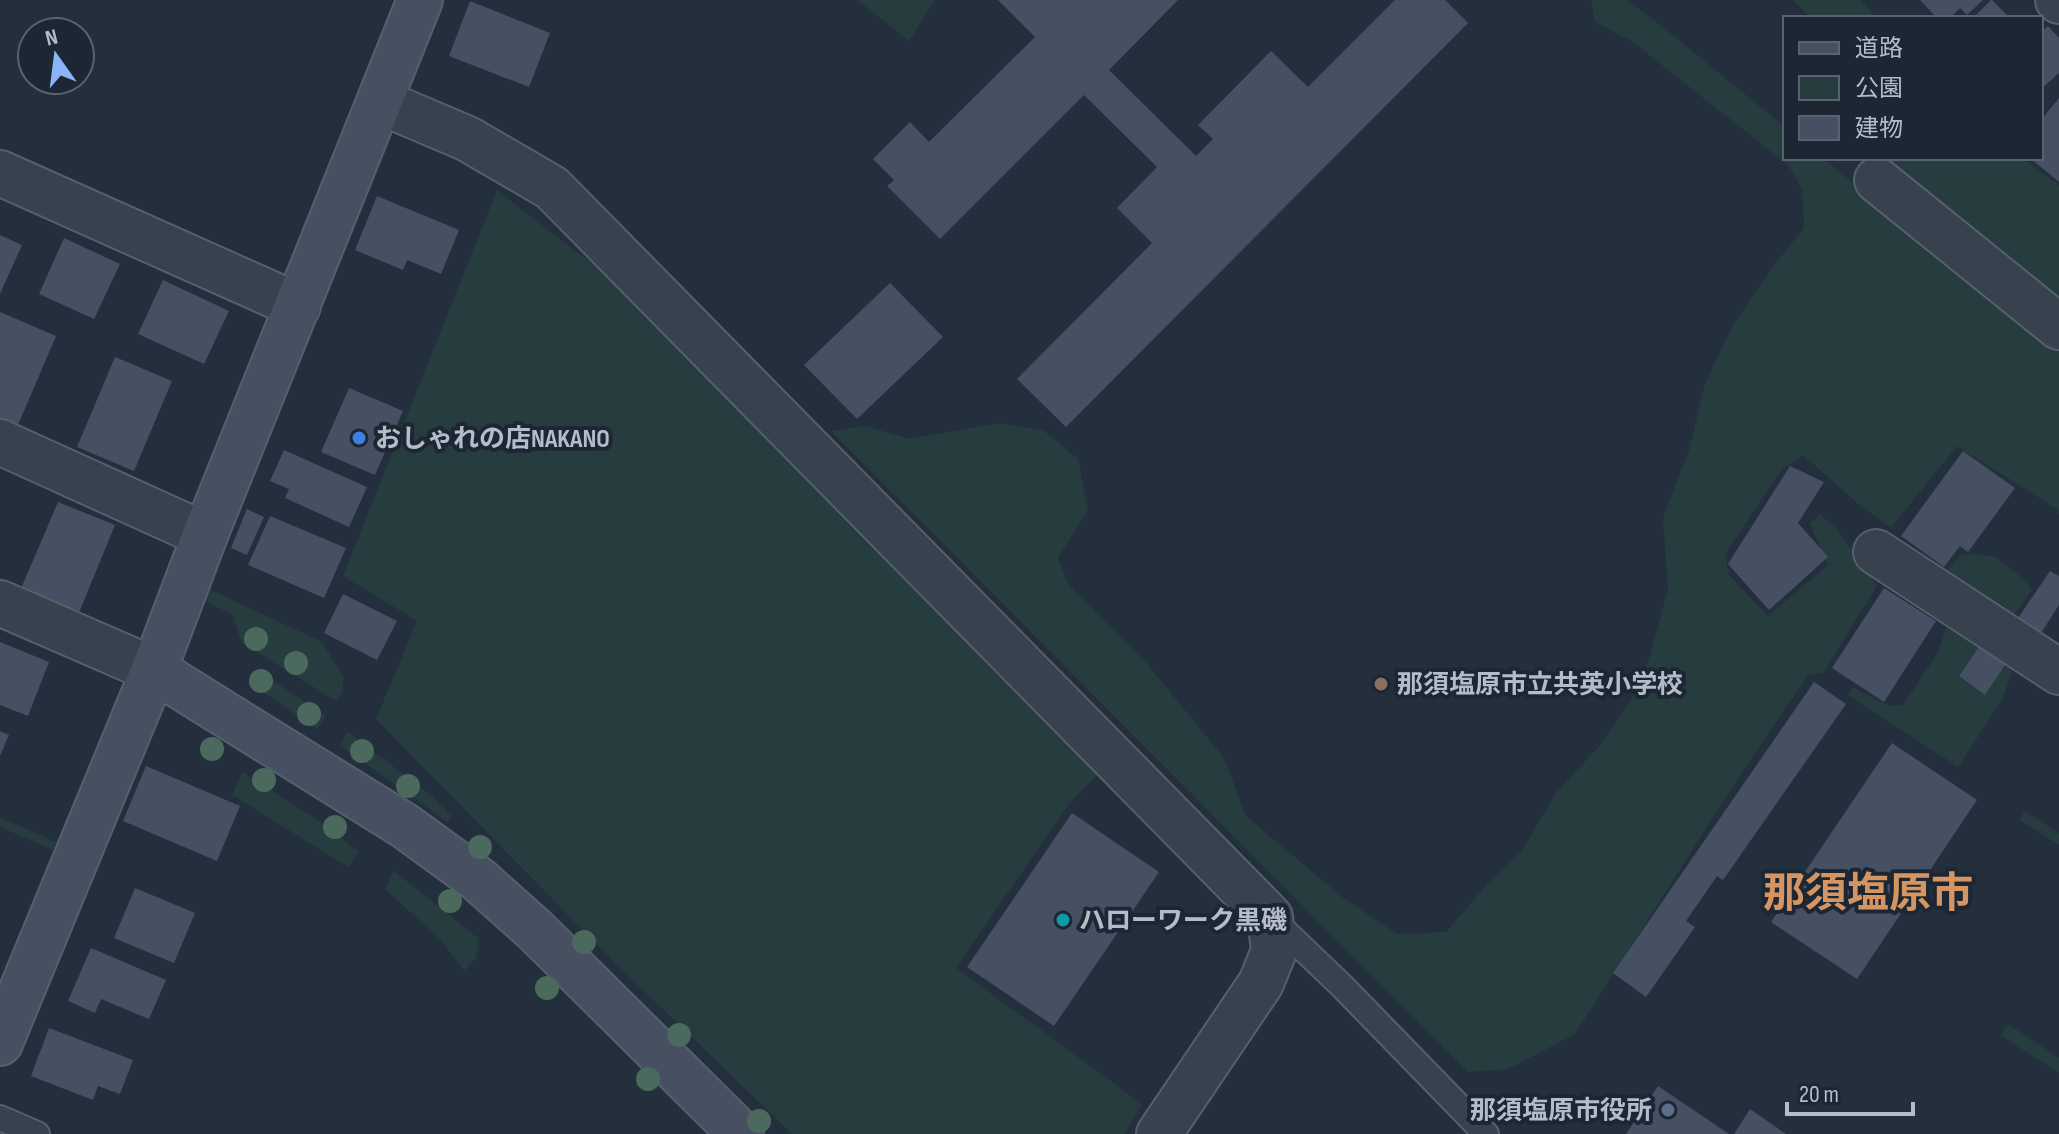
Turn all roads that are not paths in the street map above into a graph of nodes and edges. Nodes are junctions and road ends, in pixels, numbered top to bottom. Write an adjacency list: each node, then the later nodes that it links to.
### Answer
1 (420, 0): 2 (street)
2 (381, 102): 5 (street); 13 (street)
3 (0, 173): 5 (street)
4 (1877, 180): 6 (street)
5 (298, 306): 8 (street)
6 (2059, 327)
7 (0, 442): 8 (street)
8 (205, 535): 11 (street)
9 (1876, 552): 12 (street)
10 (0, 603): 11 (street)
11 (154, 670): 14 (street); 17 (street)
12 (2059, 672)
13 (1270, 917): 18 (street); 19 (lane)
14 (0, 1043)
15 (0, 1118): 16 (lane)
16 (37, 1134)
17 (741, 1134)
18 (1159, 1134)
19 (1486, 1134)

